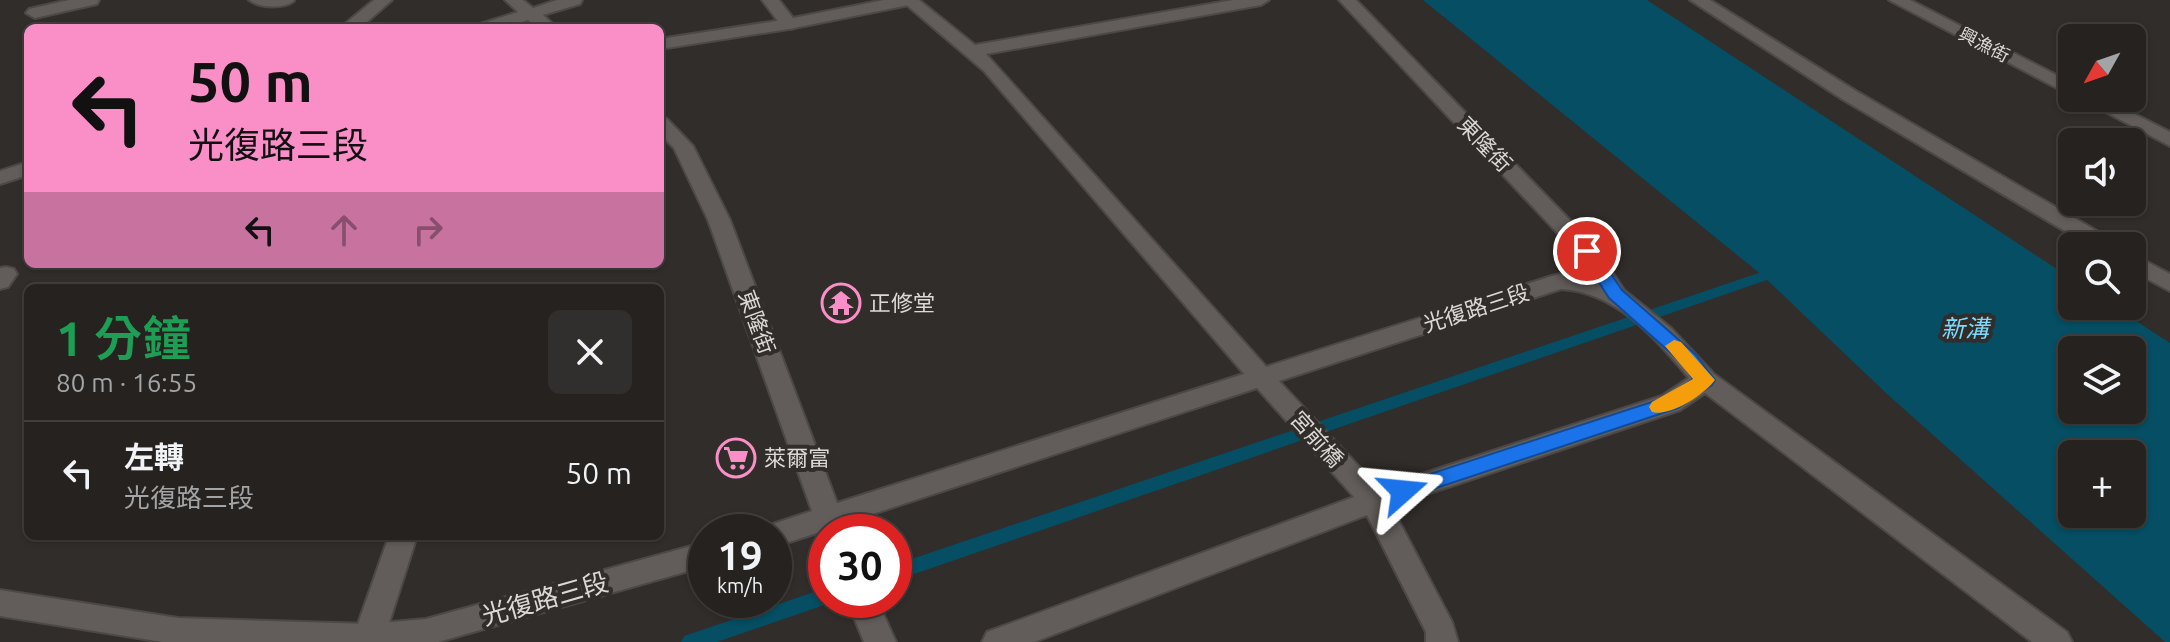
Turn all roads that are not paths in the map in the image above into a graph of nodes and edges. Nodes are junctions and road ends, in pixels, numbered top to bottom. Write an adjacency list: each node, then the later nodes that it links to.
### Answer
1 (257, 0): 11 (street)
2 (384, 0): 15 (street)
3 (513, 0): 14 (street)
4 (574, 0): 14 (street)
5 (770, 0): 18 (street)
6 (1261, 0): 20 (street)
7 (1347, 0): 30 (street, 東隆街)
8 (1698, 0): 27 (street)
9 (1897, 0): 21 (street, 興漁街)
10 (87, 1): 13 (street)
11 (286, 1)
12 (910, 1): 18 (street); 20 (street, 宮前橋)
13 (35, 14)
14 (531, 14): 16 (street); 17 (street)
15 (354, 24)
16 (499, 24)
17 (543, 24)
18 (789, 24): 19 (street)
19 (664, 43)
20 (974, 51): 32 (street, 宮前橋)
21 (2058, 83)
22 (2115, 112): 24 (street)
23 (664, 127): 34 (street, 東隆街)
24 (2170, 140)
25 (24, 169): 26 (street)
26 (0, 178)
27 (2082, 232)
28 (2146, 269): 29 (street)
29 (2170, 284)
30 (1615, 294): 31 (street, 光復路三段); 32 (street, 光復路三段)
31 (1697, 369): 33 (street); 44 (street, 光復路三段)
32 (1261, 377): 33 (street, 宮前橋); 35 (street, 光復路三段)
33 (1374, 501): 42 (street); 43 (street, 宮前橋)
34 (828, 514)
35 (867, 514)
36 (402, 540): 41 (street)
37 (688, 559): 41 (street, 光復路三段)
38 (0, 603): 41 (street, 光復路三段)
39 (870, 618): 40 (street)
40 (878, 637)
41 (369, 638)
42 (998, 642)
43 (1442, 642)
44 (2056, 642)

